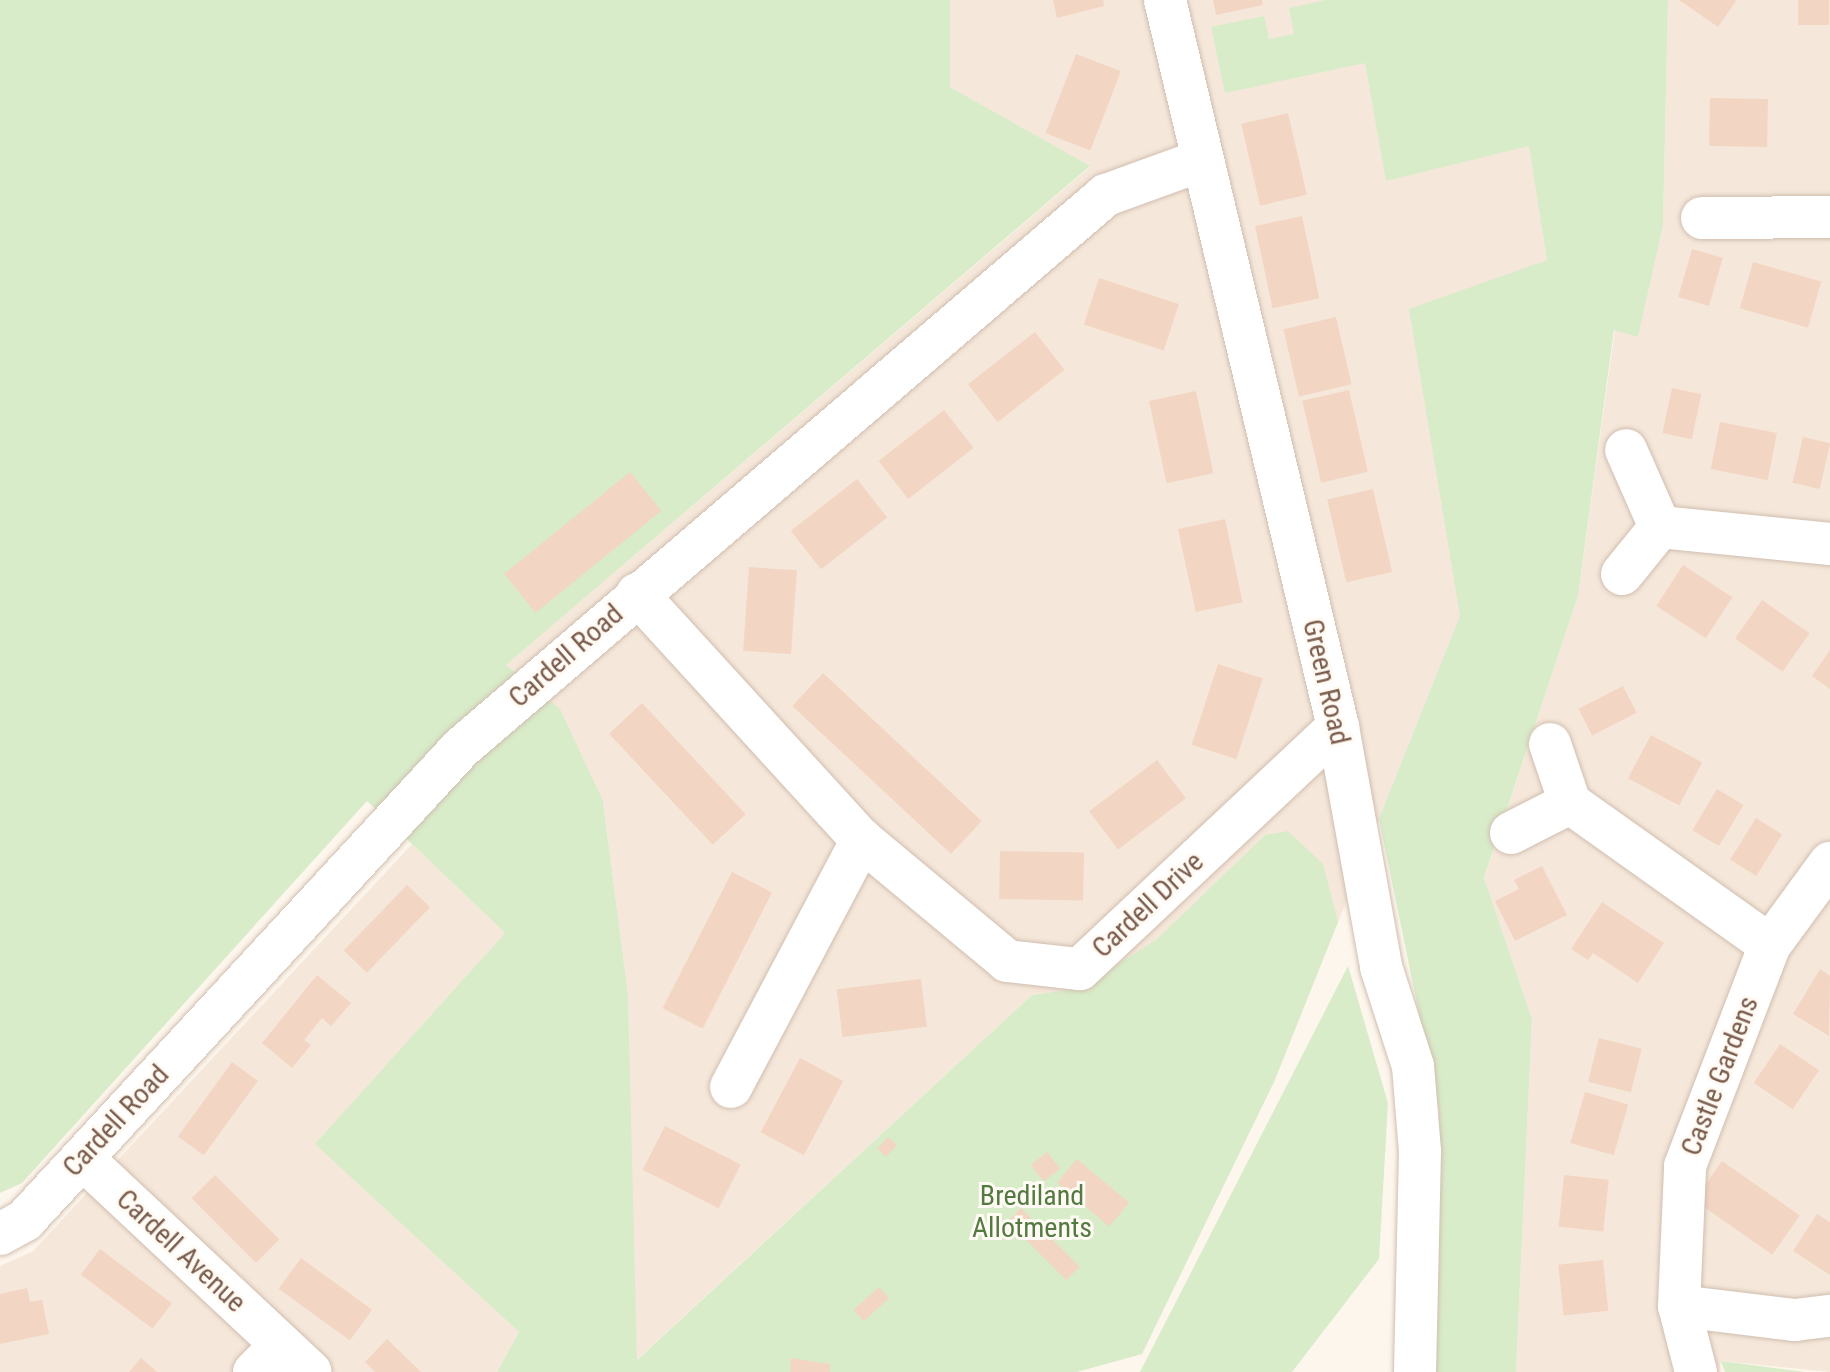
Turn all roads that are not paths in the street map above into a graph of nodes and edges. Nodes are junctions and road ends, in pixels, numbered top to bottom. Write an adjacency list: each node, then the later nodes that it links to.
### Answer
1 (1165, 0): 2 (street, Green Road)
2 (1202, 160): 9 (street, Cardell Road); 10 (street, Green Road)
3 (1830, 217): 4 (street)
4 (1702, 218)
5 (1626, 450): 6 (street)
6 (1660, 527): 7 (street); 8 (street)
7 (1830, 544)
8 (1622, 574)
9 (637, 594): 14 (street, Cardell Drive); 18 (street, Cardell Road)
10 (1338, 727): 14 (street, Cardell Drive); 23 (street, Green Road)
11 (1550, 744): 12 (street)
12 (1570, 803): 13 (street); 16 (street)
13 (1511, 833)
14 (862, 840): 17 (street)
15 (1830, 863): 16 (street, Castle Gardens)
16 (1770, 945): 20 (street, Castle Gardens)
17 (731, 1087)
18 (82, 1158): 19 (street, Cardell Road); 22 (street, Cardell Avenue)
19 (0, 1234)
20 (1679, 1306): 21 (street); 24 (street, Castle Gardens)
21 (1830, 1316)
22 (282, 1363)
23 (1415, 1372)
24 (1696, 1372)

